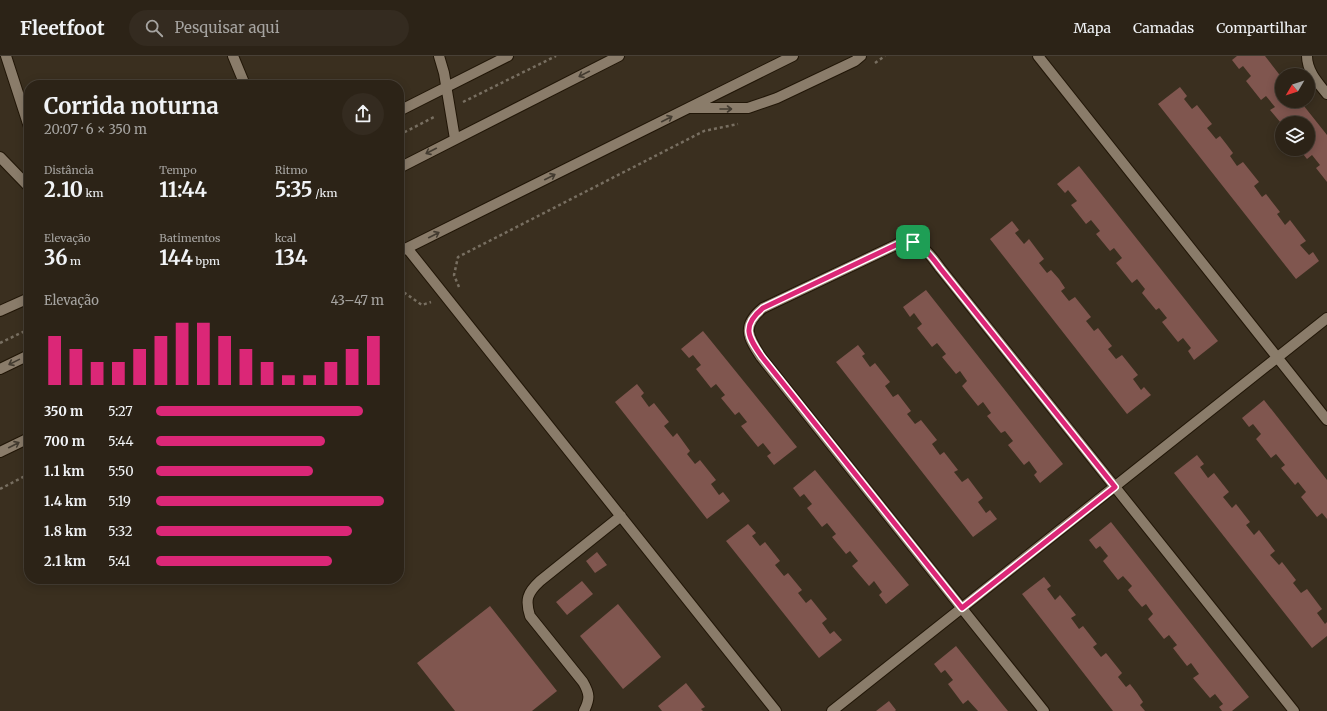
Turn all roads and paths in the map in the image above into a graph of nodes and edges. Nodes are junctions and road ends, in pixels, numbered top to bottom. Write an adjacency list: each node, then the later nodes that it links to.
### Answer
1 (6, 56): 19 (street)
2 (232, 56): 13 (street)
3 (439, 56): 14 (street)
4 (508, 56): 14 (street)
5 (556, 56): 16 (path)
6 (619, 56): 22 (street, one-way to 22)
7 (793, 56): 17 (street)
8 (861, 56): 17 (street, one-way to 8)
9 (885, 56): 12 (path)
10 (1038, 56): 36 (street)
11 (1307, 56): 15 (street)
12 (875, 64)
13 (243, 80)
14 (446, 88): 16 (street); 18 (street)
15 (1327, 94)
16 (450, 108): 21 (path); 22 (street)
17 (687, 108): 26 (street, one-way to 17)
18 (404, 109)
19 (24, 112)
20 (740, 124): 29 (path)
21 (404, 132)
22 (455, 139): 24 (street, one-way to 24)
23 (0, 157): 25 (street)
24 (404, 165)
25 (24, 182)
26 (404, 250)
27 (404, 251): 29 (street)
28 (404, 292): 29 (path)
29 (445, 297): 44 (street)
30 (24, 300): 31 (street)
31 (0, 311)
32 (1327, 318): 36 (street)
33 (24, 331): 34 (path)
34 (0, 343)
35 (24, 357): 37 (street, one-way to 37)
36 (1277, 358): 38 (street); 42 (street)
37 (0, 369)
38 (1327, 420)
39 (24, 440): 40 (street, one-way to 39)
40 (0, 452)
41 (24, 477): 43 (path)
42 (1115, 487): 45 (street); 45 (street); 50 (street)
43 (0, 489)
44 (621, 516): 46 (street); 47 (street)
45 (962, 608): 48 (street); 49 (street)
46 (584, 711)
47 (776, 711)
48 (832, 711)
49 (1044, 711)
50 (1294, 711)

